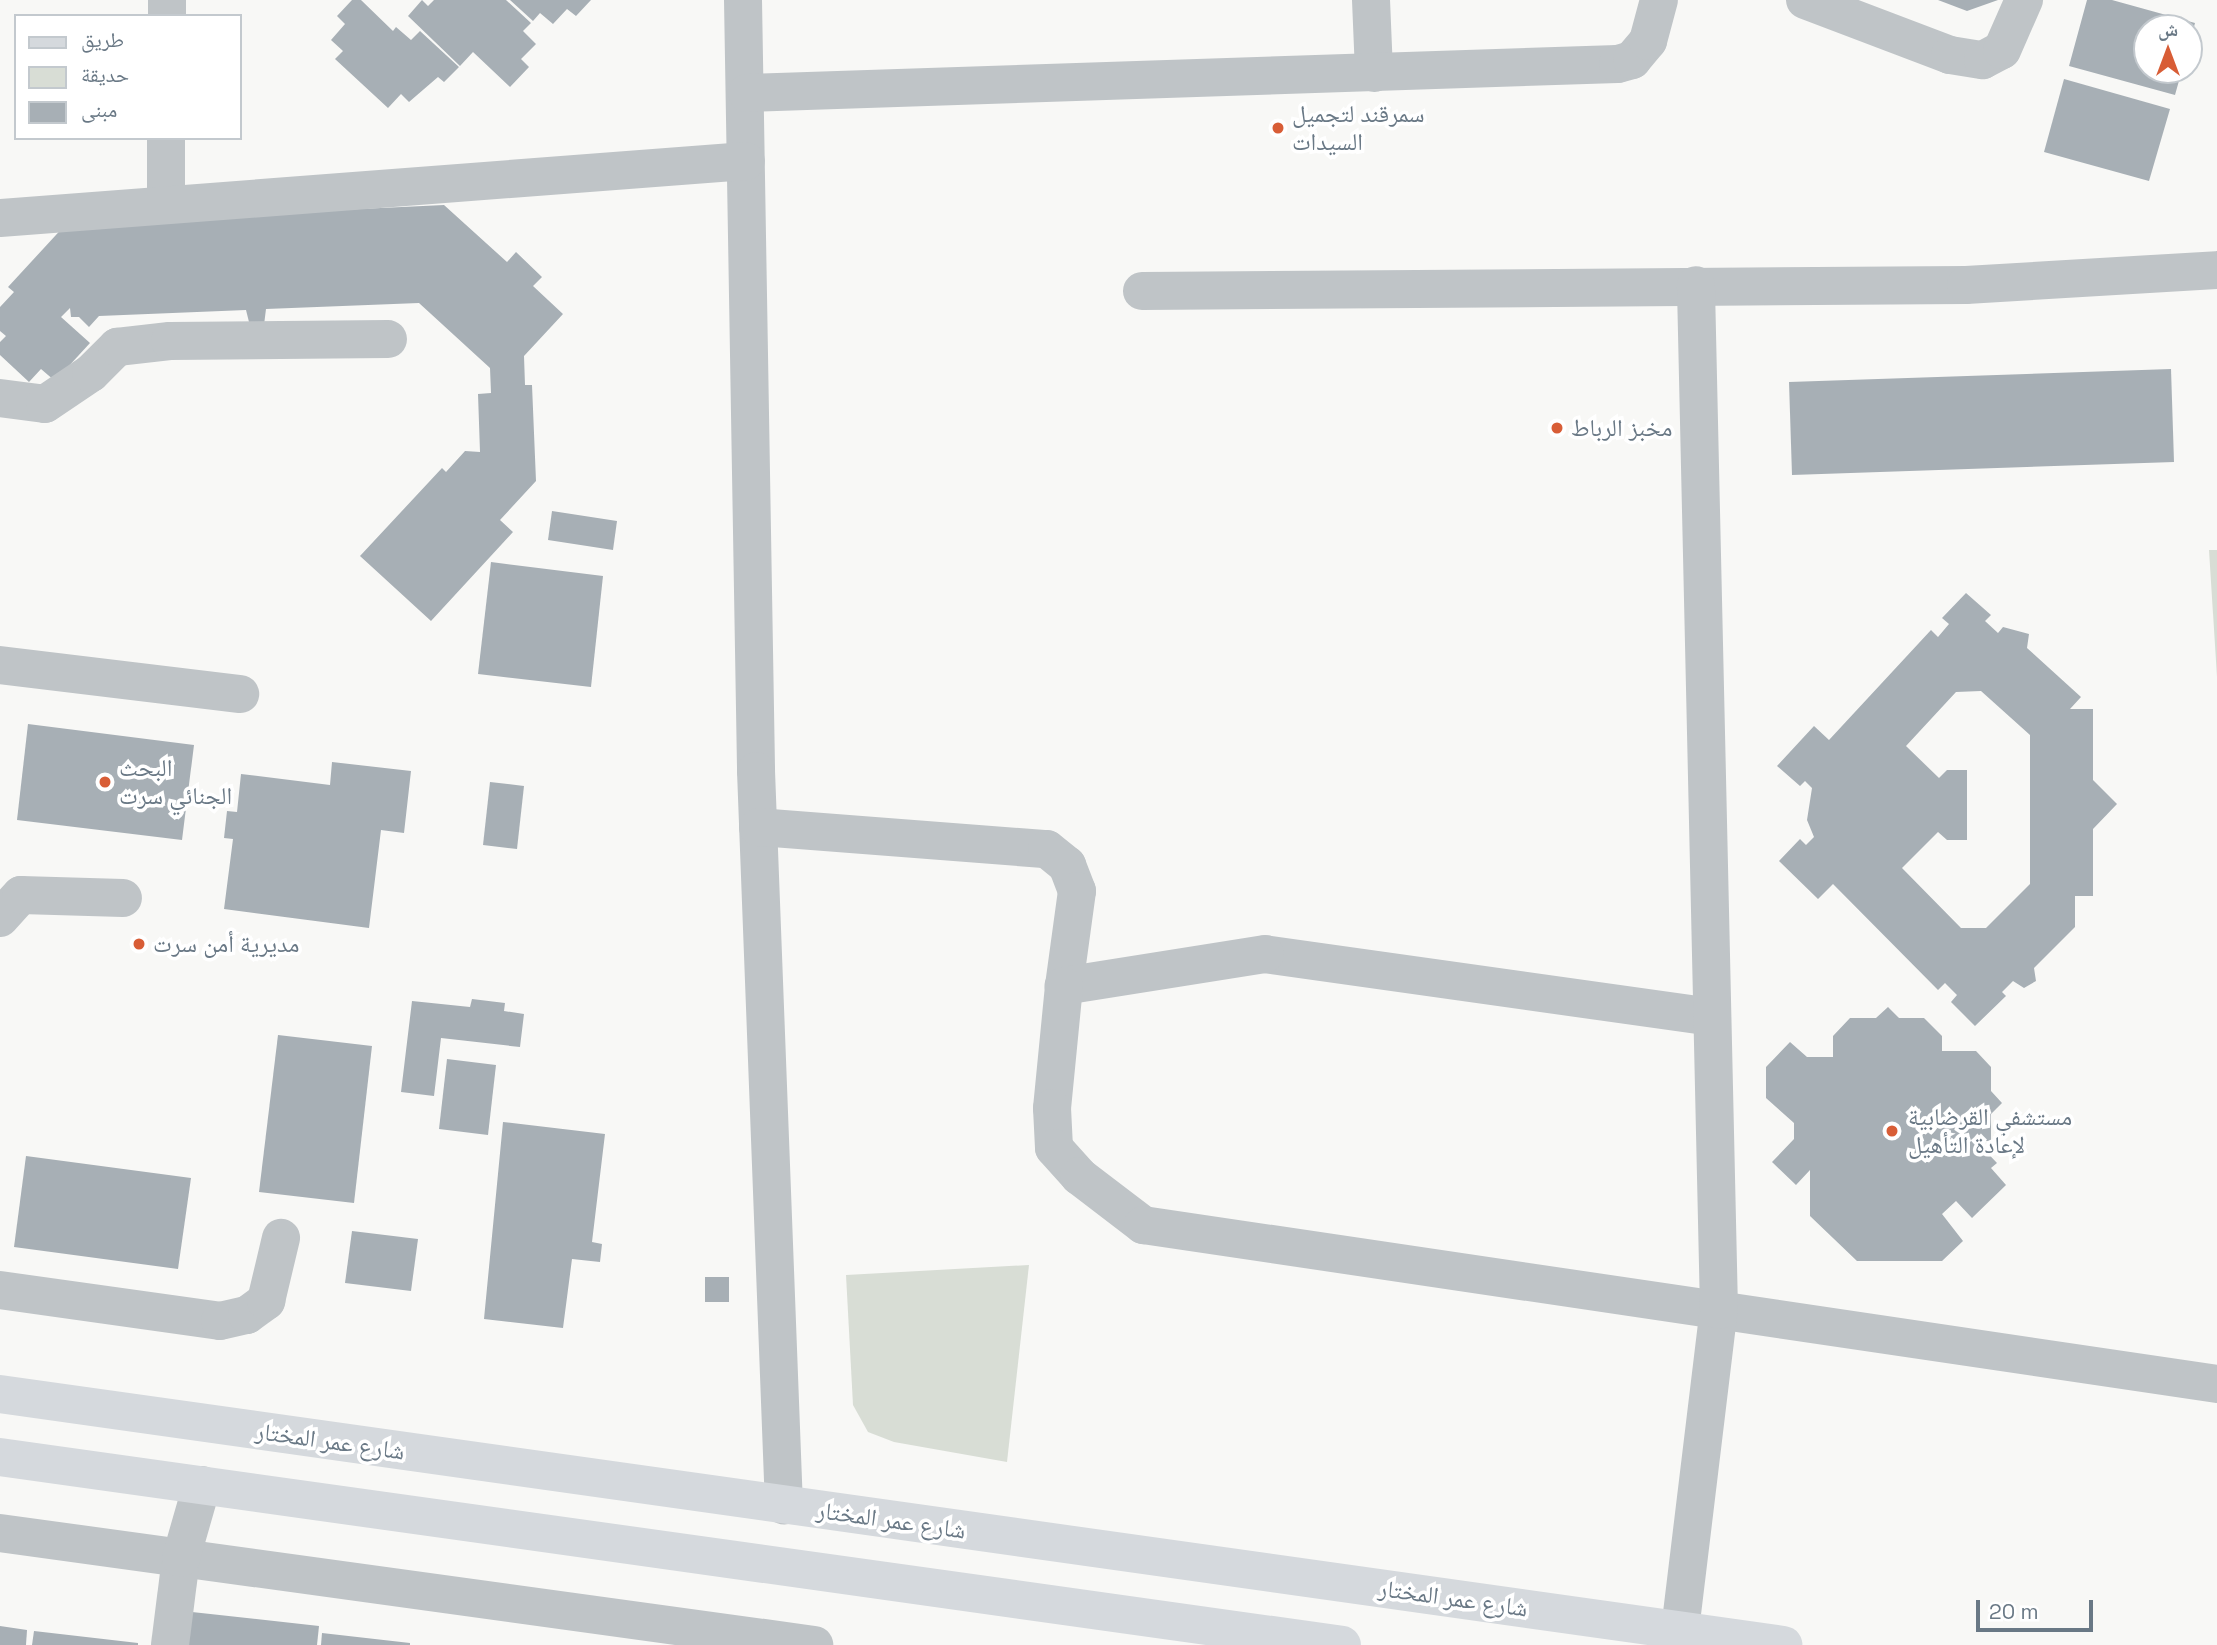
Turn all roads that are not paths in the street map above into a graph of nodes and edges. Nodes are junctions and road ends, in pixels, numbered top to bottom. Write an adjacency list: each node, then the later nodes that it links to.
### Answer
1 (743, 0): 7 (street)
2 (1371, 0): 6 (street)
3 (1658, 0): 6 (street)
4 (1805, 0): 5 (street)
5 (2024, 0)
6 (1374, 73): 7 (street)
7 (747, 93): 9 (street)
8 (166, 140): 10 (street)
9 (746, 161): 10 (street); 19 (street)
10 (166, 205): 11 (street)
11 (0, 218)
12 (2217, 270): 13 (street)
13 (1696, 285): 14 (street); 23 (street)
14 (1142, 291)
15 (388, 339): 16 (street)
16 (0, 398)
17 (0, 665): 18 (street)
18 (240, 694)
19 (758, 827): 22 (street); 31 (street)
20 (122, 898): 21 (street)
21 (0, 918)
22 (1064, 986): 23 (street); 26 (street)
23 (1712, 1017): 26 (street)
24 (281, 1238): 25 (street)
25 (0, 1290)
26 (1719, 1310): 27 (street); 34 (street)
27 (2217, 1384)
28 (0, 1394): 31 (main road, شارع عمر المختار)
29 (0, 1457): 30 (main road)
30 (202, 1485): 33 (street); 37 (main road)
31 (784, 1505): 34 (main road, شارع عمر المختار)
32 (0, 1533): 33 (street)
33 (181, 1558): 35 (street); 36 (street)
34 (1680, 1630): 38 (main road, شارع عمر المختار)
35 (170, 1645)
36 (814, 1645)
37 (1342, 1645)
38 (1783, 1645)

